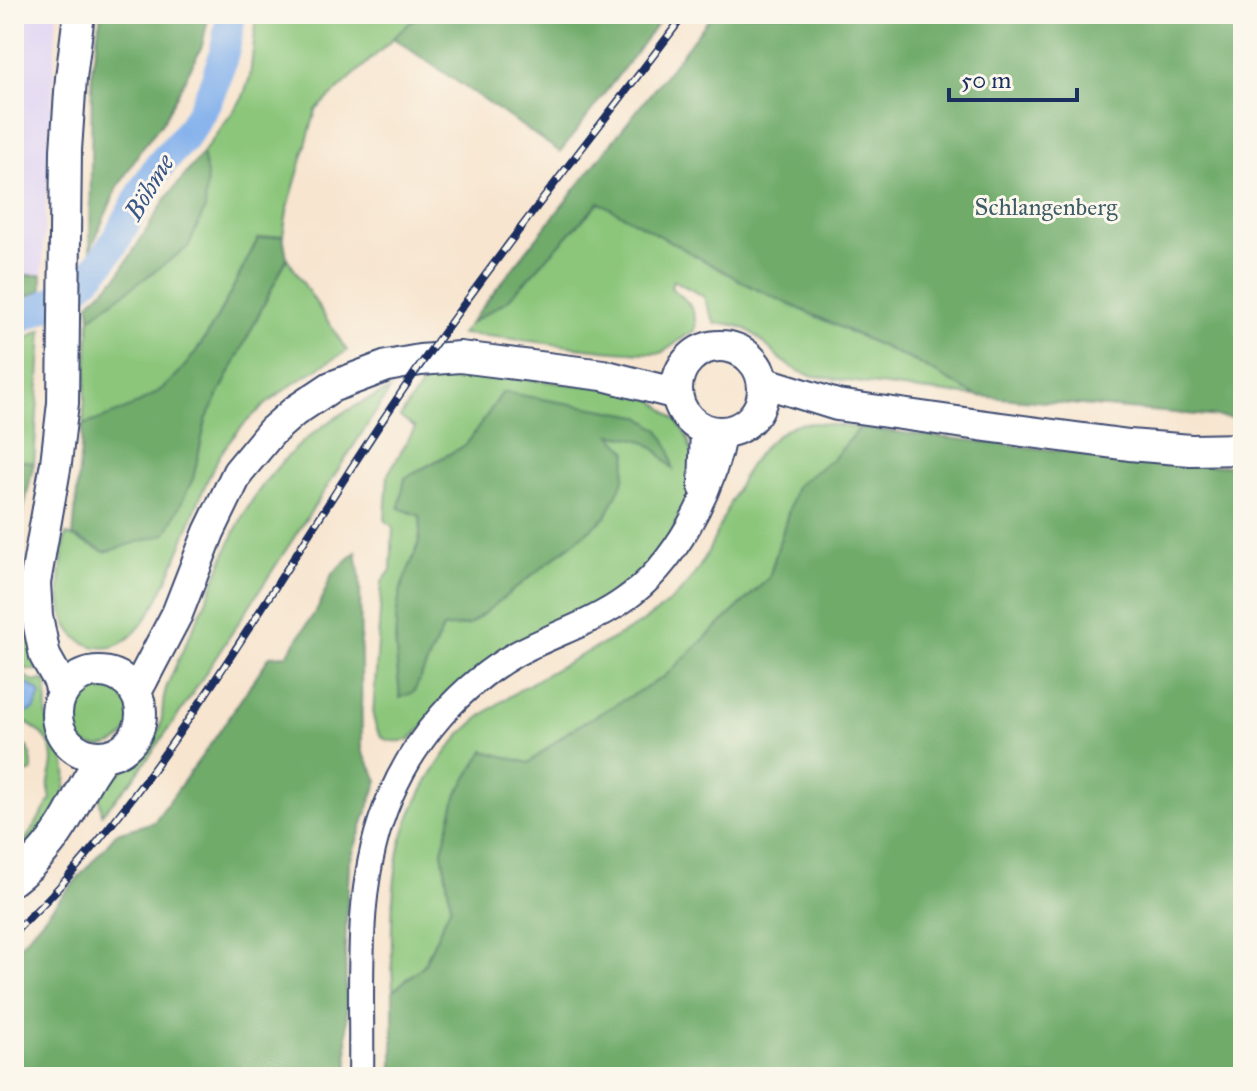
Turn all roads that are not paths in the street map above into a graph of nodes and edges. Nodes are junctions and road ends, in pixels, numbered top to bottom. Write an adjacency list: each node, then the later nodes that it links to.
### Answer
1 (79, 14): 6 (main road)
2 (678, 384): 3 (main road); 4 (main road); 7 (main road)
3 (761, 395): 4 (main road); 5 (main road)
4 (714, 431): 13 (street)
5 (1243, 449)
6 (41, 631): 7 (main road); 8 (main road)
7 (115, 680): 8 (main road); 10 (main road)
8 (62, 694): 9 (main road)
9 (74, 748): 10 (main road); 11 (main road)
10 (104, 756): 11 (main road)
11 (80, 789): 12 (main road)
12 (14, 879)
13 (361, 1077)

